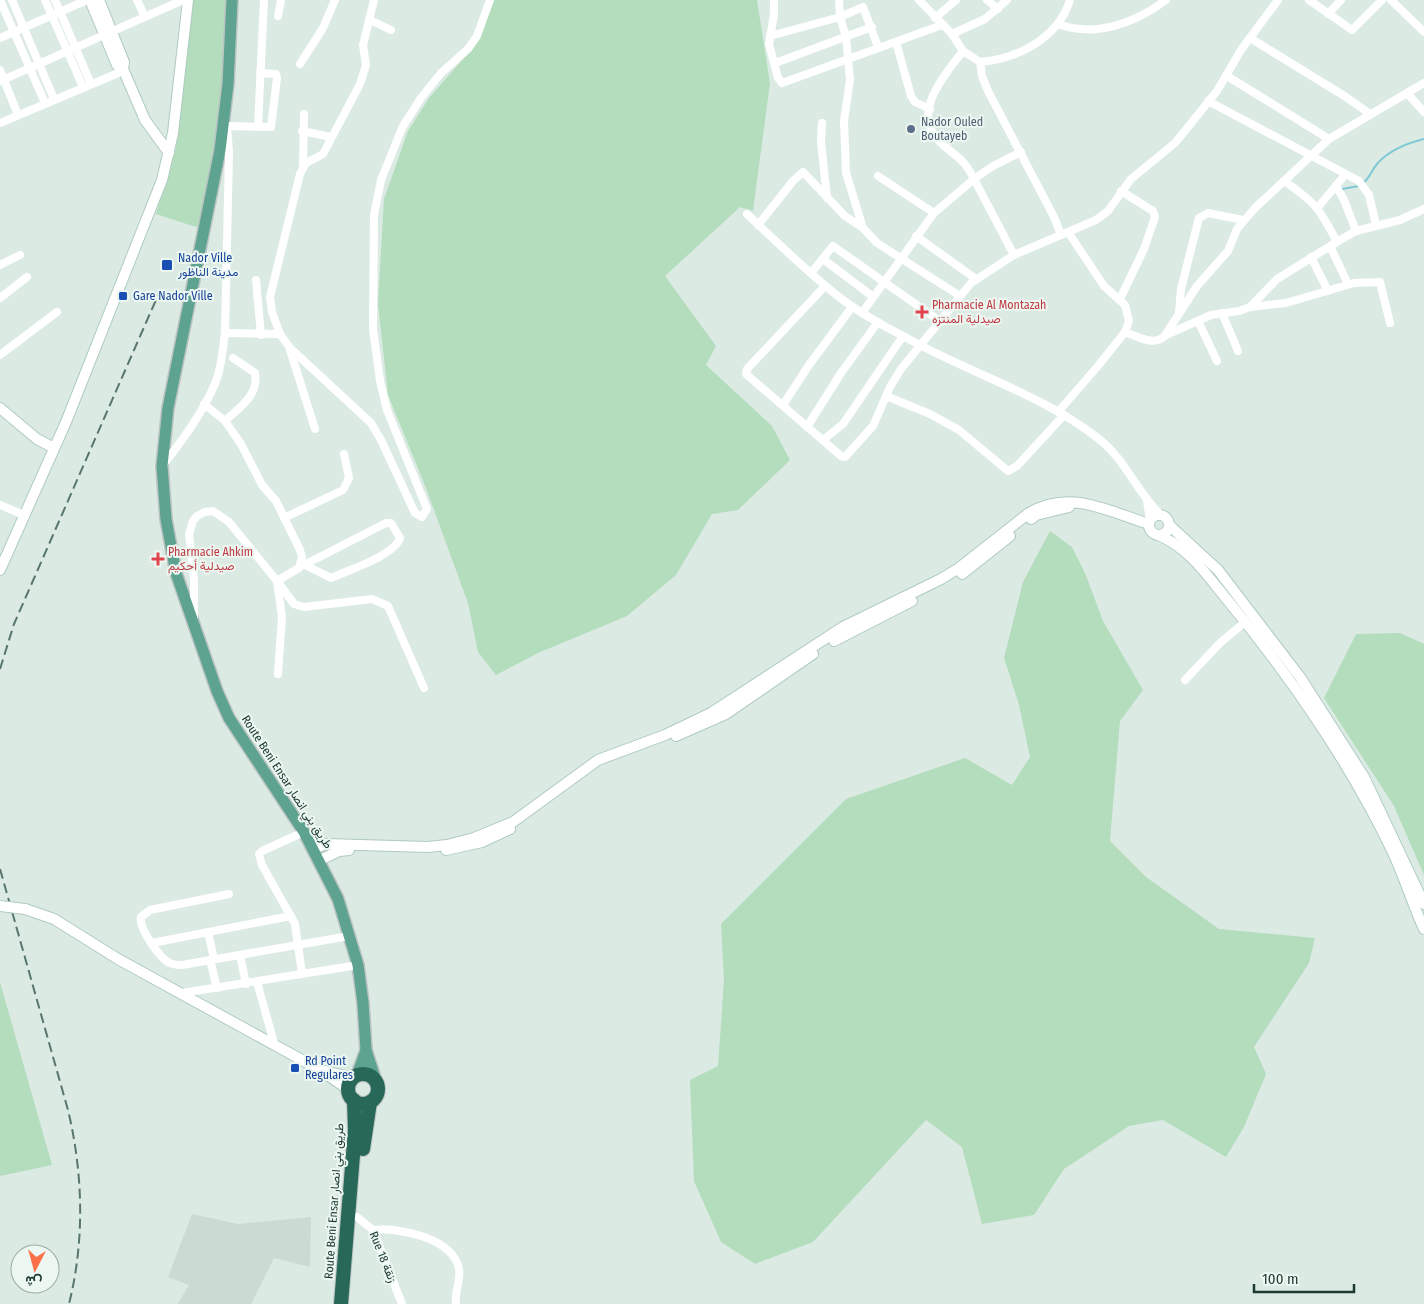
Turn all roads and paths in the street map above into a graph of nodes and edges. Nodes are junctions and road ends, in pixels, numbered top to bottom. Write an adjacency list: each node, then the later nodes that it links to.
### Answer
1 (0, 0): 42 (street)
2 (12, 0): 40 (street)
3 (45, 0): 31 (street)
4 (55, 0): 29 (street)
5 (89, 0): 29 (street); 44 (street)
6 (99, 0): 44 (street)
7 (137, 0): 33 (street)
8 (232, 0): 71 (main road, Route Beni Ensar طريق بني انصار)
9 (264, 0): 62 (street)
10 (281, 0): 32 (street)
11 (335, 0): 58 (street)
12 (374, 0): 36 (street)
13 (490, 0): 142 (street)
14 (774, 0): 46 (street)
15 (839, 0): 34 (street)
16 (919, 0): 35 (street)
17 (956, 0): 35 (street)
18 (987, 0): 28 (street)
19 (1006, 0): 28 (street)
20 (1070, 0): 37 (street)
21 (1166, 0): 37 (street)
22 (1278, 0): 49 (street)
23 (1309, 0): 30 (street)
24 (1341, 0): 30 (street)
25 (1382, 0): 30 (street)
26 (1391, 0): 43 (street)
27 (182, 1): 33 (street); 85 (street)
28 (998, 9): 45 (street)
29 (60, 12): 31 (street); 52 (street)
30 (1328, 14)
31 (52, 16): 40 (street); 52 (street)
32 (278, 16)
33 (145, 18): 44 (street)
34 (840, 18): 39 (street); 46 (street); 47 (street)
35 (935, 18): 38 (street)
36 (370, 20): 41 (street); 82 (street)
37 (1058, 24): 55 (street)
38 (942, 25): 45 (street); 50 (street)
39 (872, 27): 47 (street); 51 (street)
40 (24, 28): 42 (street); 57 (street)
41 (391, 30)
42 (14, 32): 48 (street); 59 (street)
43 (1424, 32)
44 (108, 33): 52 (street); 61 (street)
45 (952, 34): 53 (street)
46 (770, 36): 56 (street)
47 (846, 37): 54 (street); 56 (street)
48 (0, 38)
49 (1250, 38): 63 (street); 75 (street)
50 (896, 42): 51 (street); 72 (street)
51 (878, 47): 54 (street)
52 (72, 50): 57 (street); 66 (street)
53 (963, 51): 55 (street); 72 (street)
54 (847, 60): 56 (street); 102 (street)
55 (980, 62): 84 (street)
56 (775, 63)
57 (39, 64): 59 (street); 68 (street)
58 (300, 64)
59 (30, 68): 64 (street); 70 (street)
60 (0, 70): 64 (street)
61 (123, 70): 66 (street); 85 (street)
62 (260, 73): 80 (street); 80 (street)
63 (1226, 76): 69 (street); 83 (street)
64 (2, 80): 76 (street)
65 (1424, 83): 67 (street)
66 (87, 86): 68 (street)
67 (1407, 93): 73 (street); 75 (street)
68 (54, 99): 70 (street)
69 (1208, 101): 86 (street); 93 (street)
70 (45, 104): 76 (street)
71 (226, 104): 79 (street); 158 (main road, Route Beni Ensar طريق بني انصار)
72 (930, 109): 90 (street)
73 (1424, 112)
74 (304, 114): 81 (street)
75 (1370, 114): 83 (street)
76 (18, 115): 78 (street)
77 (822, 122): 94 (street)
78 (0, 123)
79 (227, 126): 80 (street); 136 (street)
80 (258, 127)
81 (302, 131): 82 (street); 87 (street)
82 (331, 138): 87 (street)
83 (1329, 139): 86 (street)
84 (1021, 152): 90 (street); 104 (street)
85 (169, 153): 156 (street)
86 (1310, 157): 88 (street); 91 (street)
87 (303, 166): 137 (street)
88 (1345, 175): 92 (street); 101 (street)
89 (878, 176): 97 (street)
90 (974, 179): 97 (street); 108 (street)
91 (1284, 181): 95 (street); 99 (street)
92 (1336, 186): 95 (street); 103 (street)
93 (1121, 191): 104 (street); 124 (street)
94 (827, 198): 100 (street); 102 (street)
95 (1318, 207): 106 (street)
96 (1424, 209): 101 (street)
97 (934, 213): 105 (street)
98 (747, 214): 100 (street)
99 (1243, 220): 130 (street); 130 (street)
100 (758, 225): 113 (street)
101 (1376, 225): 103 (street)
102 (863, 228): 110 (street)
103 (1356, 231): 106 (street)
104 (1064, 233): 108 (street); 124 (street)
105 (916, 236): 110 (street); 115 (street)
106 (1333, 244): 109 (street); 118 (street)
107 (20, 255): 112 (street)
108 (1014, 255): 115 (street)
109 (1311, 257): 120 (street); 126 (street)
110 (900, 258): 117 (street); 122 (street)
111 (822, 259): 113 (street); 117 (street); 121 (street)
112 (0, 264)
113 (811, 274): 119 (street)
114 (28, 277): 123 (street)
115 (976, 279): 122 (street)
116 (256, 280): 138 (street)
117 (884, 282): 121 (street); 133 (street)
118 (1348, 284): 120 (street); 134 (street)
119 (825, 286): 125 (street); 149 (street)
120 (1328, 291): 126 (street)
121 (872, 296): 128 (street)
122 (960, 296): 133 (street)
123 (0, 298)
124 (1120, 299): 135 (street)
125 (852, 307): 128 (street); 149 (street)
126 (1250, 307): 129 (street)
127 (57, 312): 144 (street)
128 (862, 313): 132 (street)
129 (1222, 313): 131 (street); 143 (street)
130 (1178, 314): 139 (street)
131 (1198, 321): 139 (street); 146 (street)
132 (878, 322): 140 (street); 153 (street)
133 (940, 322): 141 (street)
134 (1390, 323)
135 (1125, 332): 139 (street); 151 (street)
136 (225, 333): 138 (street); 148 (street)
137 (280, 334): 138 (street); 142 (street)
138 (261, 335)
139 (1166, 335)
140 (902, 336): 141 (street); 155 (street)
141 (920, 346): 147 (street); 151 (street)
142 (290, 348): 154 (street)
143 (1238, 351)
144 (0, 355)
145 (234, 358): 152 (street)
146 (1218, 361)
147 (886, 396): 151 (street); 155 (street)
148 (204, 404): 152 (street); 158 (street)
149 (783, 405): 153 (street)
150 (0, 408): 156 (street)
151 (1061, 414): 159 (street)
152 (225, 421): 163 (street)
153 (807, 427): 155 (street)
154 (316, 429)
155 (823, 440)
156 (54, 448): 161 (street)
157 (344, 454): 163 (street)
158 (162, 466): 169 (main road, Route Beni Ensar طريق بني انصار)
159 (1147, 499): 162 (street); 165 (street)
160 (0, 504): 161 (street)
161 (24, 515): 167 (street)
162 (1161, 515): 164 (street); 165 (street)
163 (284, 518): 166 (street)
164 (1169, 525): 165 (street); 174 (street)
165 (1152, 528): 170 (street); 176 (street)
166 (303, 564): 166 (street); 168 (street)
167 (0, 570)
168 (277, 580): 169 (street); 171 (street); 173 (street)
169 (194, 620): 175 (main road, Route Beni Ensar طريق بني انصار)
170 (1245, 622): 172 (street); 174 (street)
171 (278, 674)
172 (1186, 680)
173 (424, 688)
174 (1314, 709): 180 (street); 183 (street)
175 (304, 832): 177 (main road, Route Beni Ensar طريق بني انصار); 182 (street)
176 (338, 848): 177 (street); 178 (street)
177 (314, 849): 178 (main road, Route Beni Ensar طريق بني انصار)
178 (320, 860): 185 (main road, Route Beni Ensar طريق بني انصار)
179 (229, 894): 186 (street)
180 (1424, 904)
181 (0, 906): 195 (street, bridge)
182 (291, 916): 184 (street); 187 (street)
183 (1424, 929)
184 (208, 932): 186 (street); 189 (street)
185 (349, 936): 187 (street); 190 (main road, Route Beni Ensar طريق بني انصار)
186 (152, 943): 189 (street)
187 (298, 944): 188 (street); 191 (street)
188 (240, 955): 189 (street); 193 (street)
189 (212, 960): 194 (street)
190 (358, 965): 191 (street); 197 (main road, Route Beni Ensar طريق بني انصار)
191 (302, 974): 192 (street)
192 (258, 982): 193 (street); 196 (street)
193 (246, 984): 194 (street)
194 (217, 988): 195 (street)
195 (182, 993): 196 (street)
196 (274, 1043): 199 (street)
197 (366, 1050): 198 (main road, Route Beni Ensar طريق بني انصار); 199 (main road, Route Beni Ensar طريق بني انصار)
198 (376, 1082): 199 (highway); 200 (highway)
199 (353, 1086): 200 (highway); 203 (highway, Route Beni Ensar طريق بني انصار)
200 (370, 1102): 201 (highway, Route Beni Ensar طريق بني انصار)
201 (356, 1217): 202 (street, Rue 18 زنقة); 204 (highway, Route Beni Ensar طريق بني انصار)
202 (373, 1230): 205 (street, Rue 18 زنقة); 206 (street)
203 (341, 1304)
204 (350, 1304)
205 (402, 1304)
206 (456, 1304)

